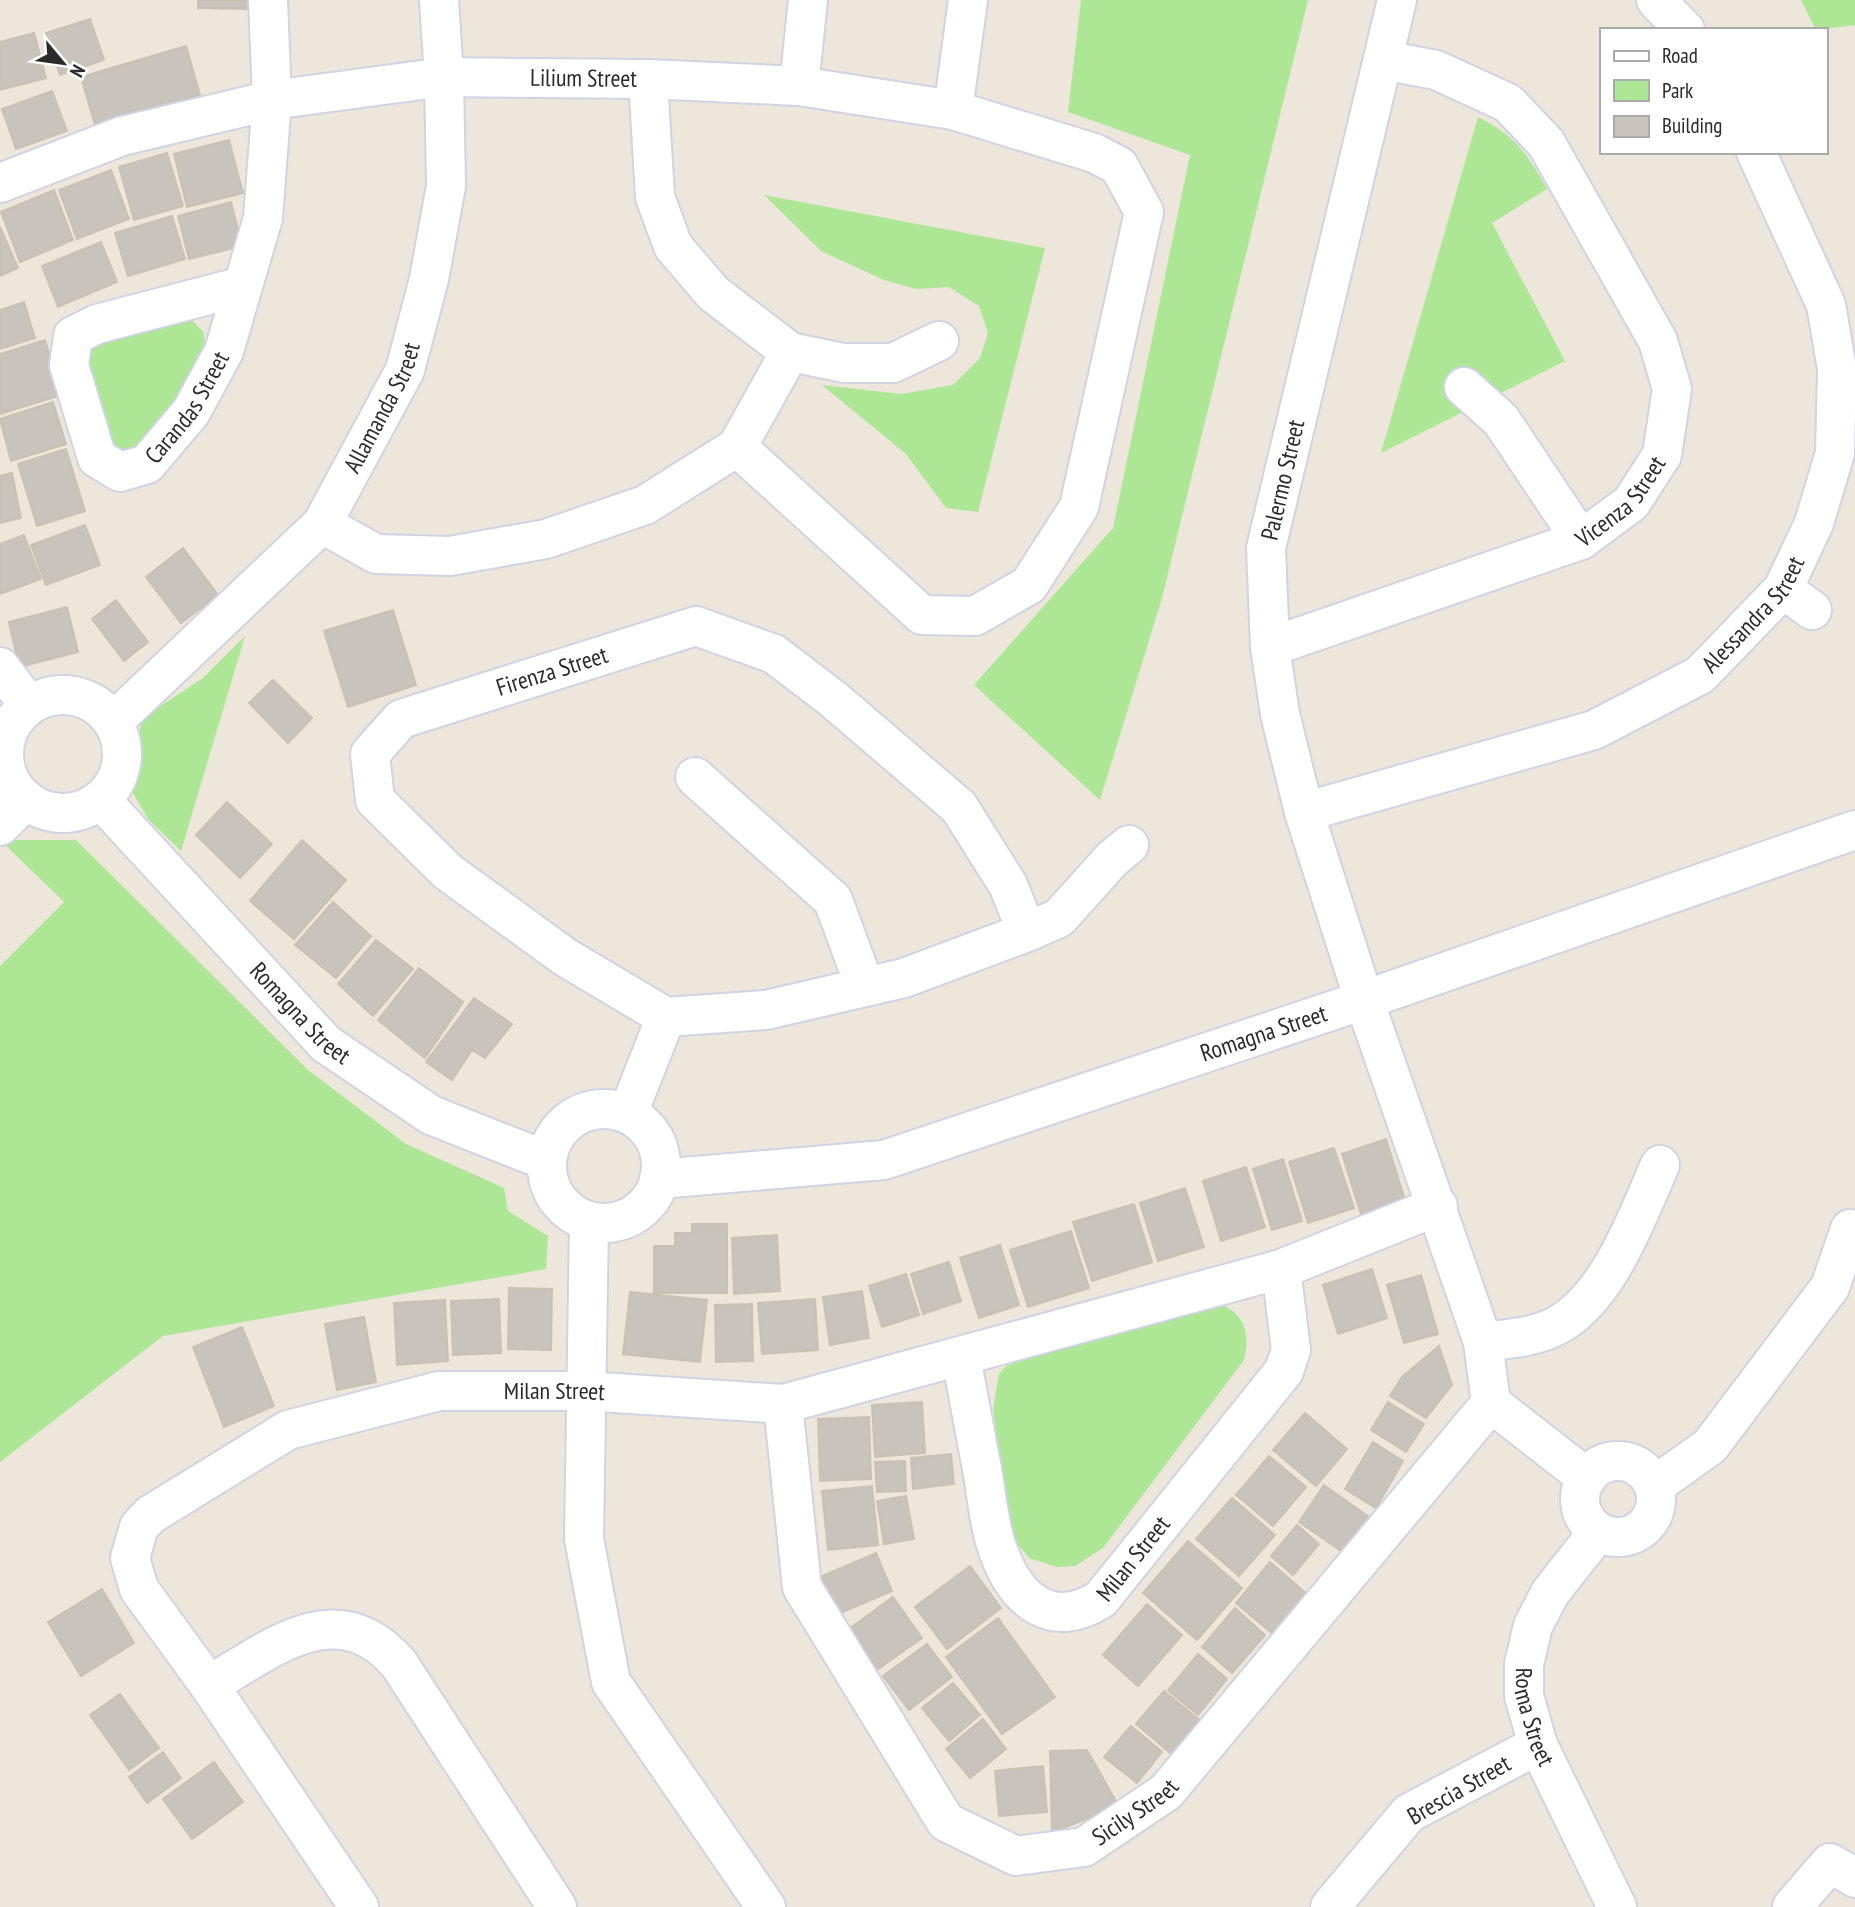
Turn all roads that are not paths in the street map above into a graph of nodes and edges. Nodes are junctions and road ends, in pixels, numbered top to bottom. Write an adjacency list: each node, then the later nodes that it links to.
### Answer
1 (268, 0): 12 (street, Carandas Street)
2 (439, 0): 9 (street, Allamanda Street)
3 (808, 0): 11 (street)
4 (968, 0): 13 (street)
5 (1397, 0): 8 (street, Palermo Street)
6 (1657, 0): 7 (street)
7 (1683, 28)
8 (1383, 60): 22 (street, Vicenza Street); 23 (street, Palermo Street)
9 (444, 77): 10 (street, Lilium Street); 12 (street, Lilium Street); 21 (street, Allamanda Street)
10 (648, 79): 11 (street, Lilium Street); 18 (street)
11 (799, 86): 13 (street, Lilium Street)
12 (272, 100): 15 (street, Lilium Street); 16 (street, Carandas Street)
13 (953, 110): 20 (street, Lilium Street)
14 (1757, 154): 29 (street, Alessandra Street)
15 (0, 183)
16 (243, 286): 16 (street, Carandas Street)
17 (939, 341): 18 (street)
18 (790, 352): 20 (street)
19 (1464, 387): 22 (street)
20 (737, 447): 21 (street)
21 (322, 524): 26 (street, Allamanda Street)
22 (1581, 540): 23 (street, Vicenza Street)
23 (1270, 647): 29 (street, Palermo Street)
24 (0, 667): 25 (street)
25 (29, 705): 26 (street); 30 (street)
26 (114, 722): 28 (street)
27 (695, 777): 34 (street)
28 (101, 800): 30 (street); 38 (street, Romagna Street)
29 (1304, 812): 35 (street, Palermo Street)
30 (13, 813)
31 (1855, 830): 35 (street, Romagna Street)
32 (1129, 845): 33 (street)
33 (1027, 932): 34 (street); 36 (street, Firenza Street)
34 (865, 987): 36 (street)
35 (1364, 1000): 40 (street, Romagna Street); 41 (street, Palermo Street)
36 (666, 1017): 37 (street)
37 (628, 1114): 38 (street); 40 (street)
38 (547, 1161): 42 (street)
39 (1660, 1165): 45 (street)
40 (659, 1180): 42 (street)
41 (1438, 1206): 44 (street, Milan Street); 45 (street, Palermo Street)
42 (589, 1221): 47 (street)
43 (1850, 1229): 51 (street)
44 (1281, 1269): 46 (street, Milan Street); 46 (street, Milan Street)
45 (1483, 1342): 48 (street, Palermo Street)
46 (961, 1357): 49 (street, Milan Street)
47 (585, 1391): 49 (street, Milan Street); 53 (street, Milan Street); 58 (street)
48 (1491, 1403): 49 (street, Sicily Street); 50 (street)
49 (783, 1404)
50 (1587, 1478): 51 (street); 52 (street)
51 (1654, 1486): 52 (street)
52 (1598, 1532): 54 (street, Roma Street)
53 (209, 1685): 56 (street, Milan Street); 57 (street)
54 (1538, 1745): 59 (street, Brescia Street); 60 (street, Roma Street)
55 (1842, 1871): 61 (street)
56 (359, 1907)
57 (557, 1907)
58 (766, 1907)
59 (1330, 1907)
60 (1617, 1907)
61 (1792, 1907)

